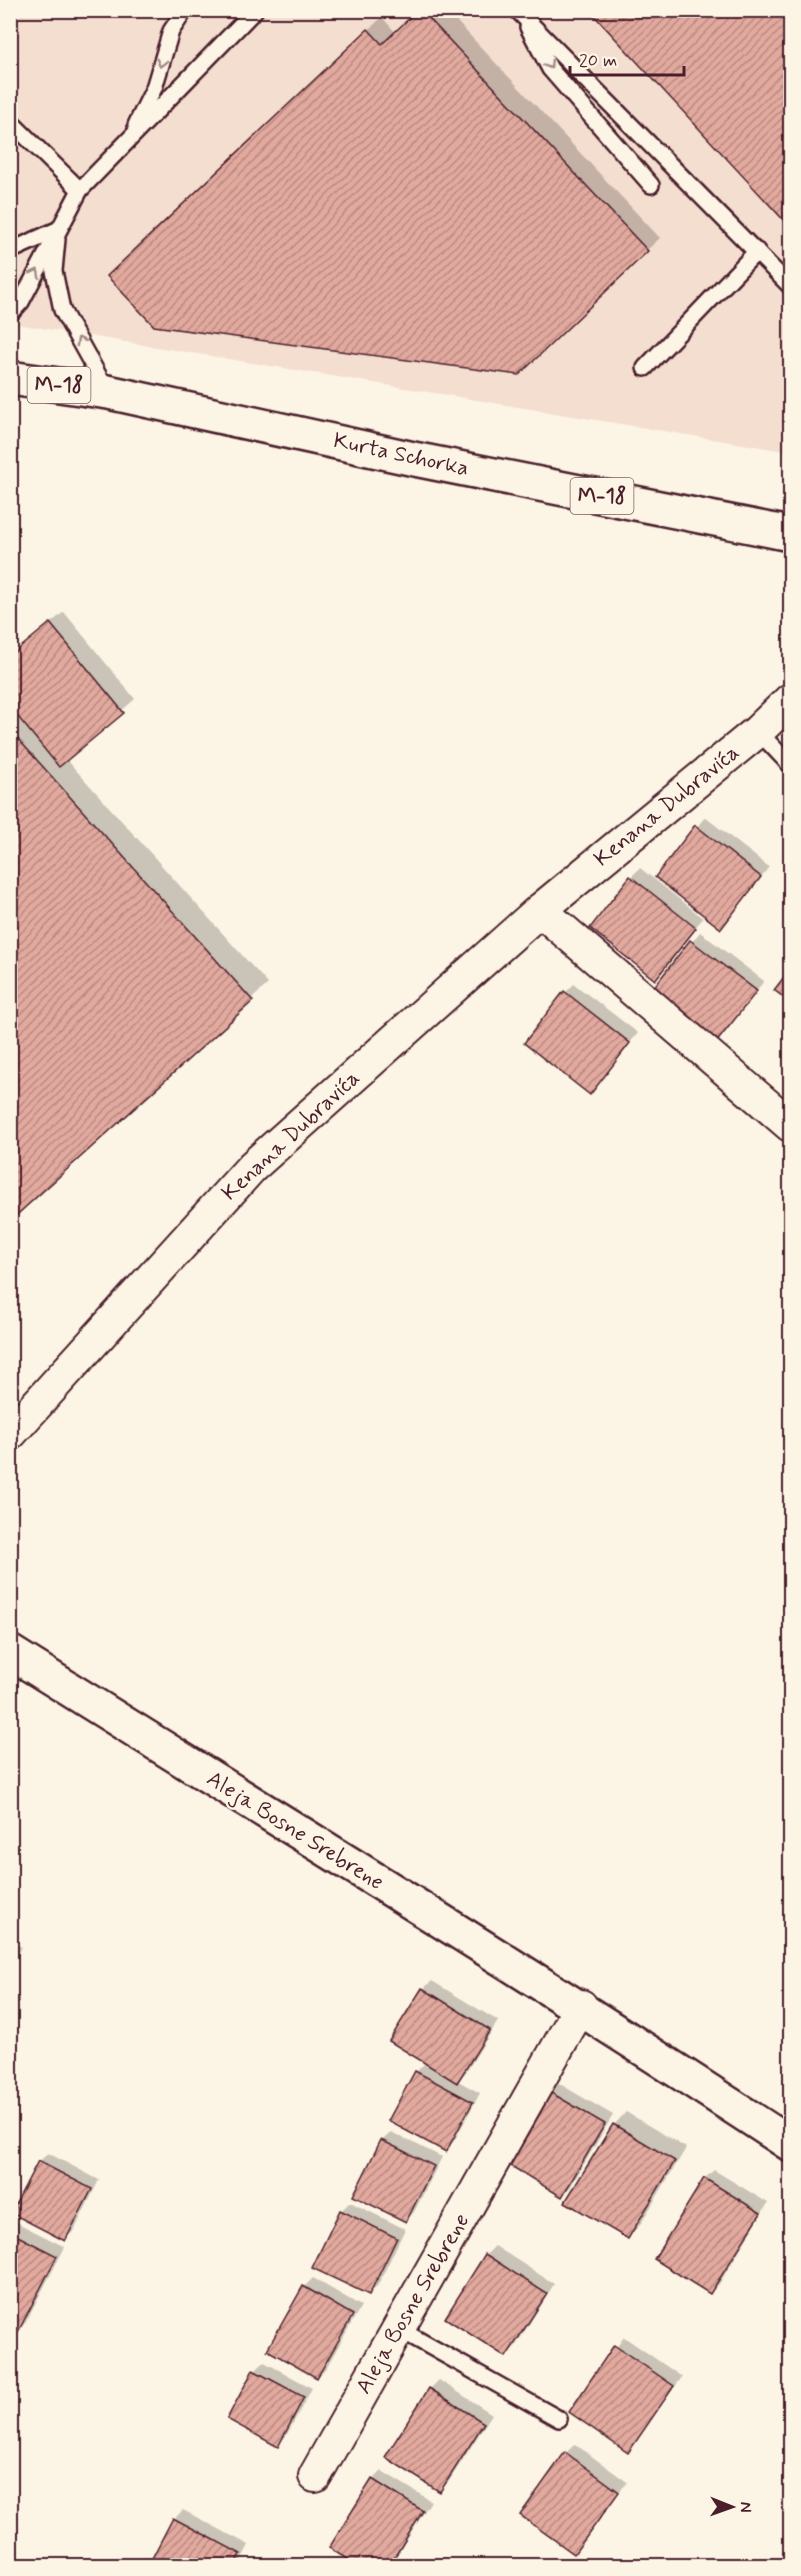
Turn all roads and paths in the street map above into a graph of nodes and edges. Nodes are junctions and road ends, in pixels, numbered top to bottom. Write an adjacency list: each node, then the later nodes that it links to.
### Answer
1 (185, 10): 5 (lane, one-way to 5)
2 (255, 10): 5 (lane)
3 (519, 12): 6 (lane, one-way to 6); 9 (lane)
4 (10, 120): 7 (lane)
5 (131, 137): 7 (lane)
6 (651, 185)
7 (80, 190): 8 (lane)
8 (57, 230): 10 (lane); 12 (lane, one-way to 8); 15 (lane, one-way to 8)
9 (757, 250): 11 (lane); 13 (lane)
10 (10, 252)
11 (790, 286)
12 (10, 314)
13 (645, 368)
14 (10, 378): 15 (street, Kurta Schorka / M-18)
15 (108, 392): 16 (street, Kurta Schorka / M-18)
16 (790, 534)
17 (790, 700): 18 (street, Kenana Dubravića)
18 (758, 731): 19 (lane); 20 (street, Kenana Dubravića)
19 (790, 765)
20 (540, 910): 21 (street); 22 (street, Kenana Dubravića)
21 (790, 1125)
22 (10, 1434)
23 (10, 1652): 24 (street, Aleja Bosne Srebrene)
24 (581, 2006): 25 (street, Aleja Bosne Srebrene); 26 (street, Aleja Bosne Srebrene)
25 (790, 2144)
26 (399, 2329): 27 (lane); 28 (street, Aleja Bosne Srebrene)
27 (559, 2419)
28 (315, 2476)

